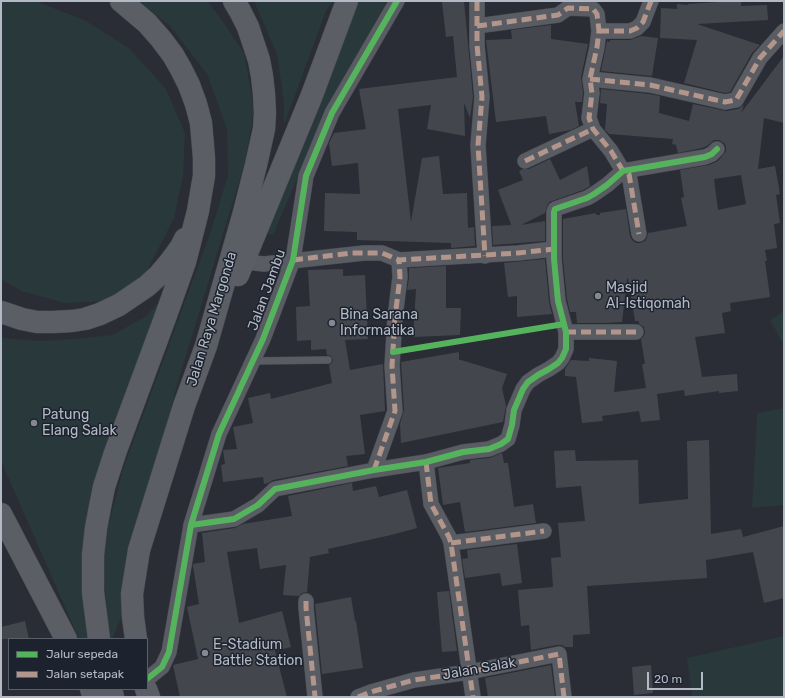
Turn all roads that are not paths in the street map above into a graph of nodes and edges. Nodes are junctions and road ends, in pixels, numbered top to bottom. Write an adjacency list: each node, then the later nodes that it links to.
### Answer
1 (122, 1): 15 (main road)
2 (234, 1): 25 (main road, Jalan Raya Margonda)
3 (347, 1): 21 (main road)
4 (396, 1): 19 (street, Jalan Jambu)
5 (477, 1): 7 (street)
6 (651, 1): 8 (street)
7 (477, 26): 8 (street); 18 (street)
8 (598, 31): 10 (street)
9 (784, 31): 10 (street)
10 (590, 79): 11 (street)
11 (593, 129): 13 (street); 14 (street)
12 (716, 149): 14 (street)
13 (525, 161)
14 (623, 171): 16 (street); 17 (street)
15 (198, 211): 22 (main road); 36 (main road)
16 (639, 234)
17 (554, 249): 18 (street); 23 (street)
18 (485, 256): 20 (street)
19 (293, 260): 20 (street); 21 (street); 27 (street, Jalan Jambu)
20 (399, 260): 29 (street)
21 (245, 262): 25 (main road)
22 (1, 312)
23 (566, 332): 24 (street); 28 (street)
24 (636, 332)
25 (206, 346): 37 (main road, Jalan Raya Margonda)
26 (328, 360): 27 (lane)
27 (253, 361): 31 (street, Jalan Jambu)
28 (426, 462): 29 (street); 33 (street)
29 (374, 470): 31 (street)
30 (1, 514): 35 (main road)
31 (191, 525): 39 (street)
32 (544, 531): 33 (street)
33 (451, 544): 38 (street)
34 (306, 601): 40 (street)
35 (65, 638)
36 (99, 638)
37 (136, 638)
38 (469, 672): 41 (street, Jalan Salak); 42 (street); 43 (street, Jalan Salak)
39 (148, 678)
40 (315, 697)
41 (358, 697)
42 (473, 697)
43 (564, 697)

